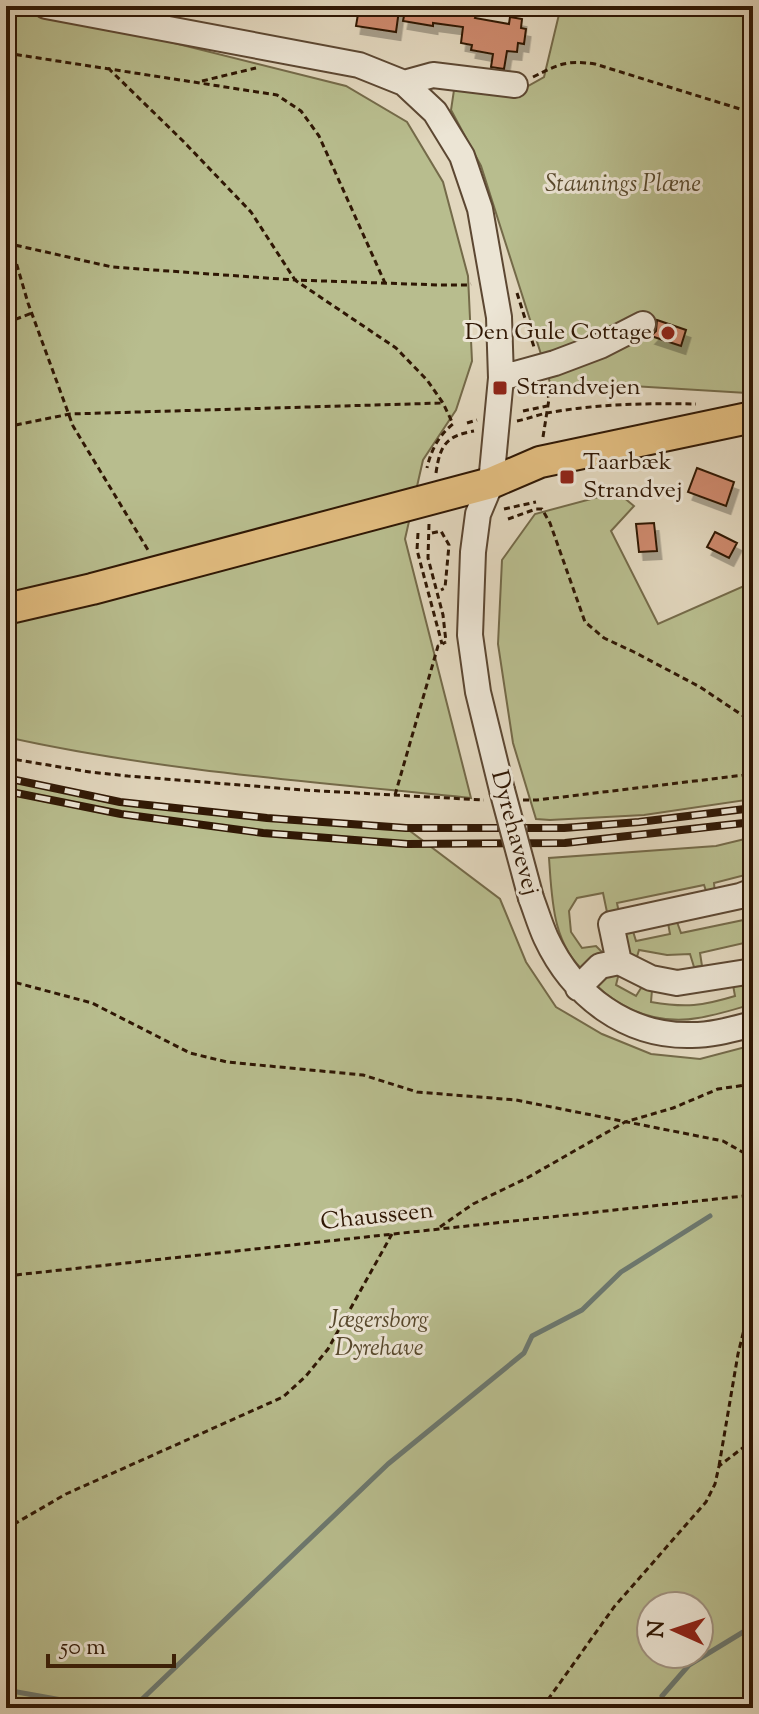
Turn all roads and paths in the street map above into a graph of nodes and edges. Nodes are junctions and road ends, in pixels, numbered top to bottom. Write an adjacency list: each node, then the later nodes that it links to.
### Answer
1 (46, 6): 2 (street)
2 (282, 51): 5 (path); 6 (street)
3 (6, 53): 4 (path)
4 (108, 68): 5 (path); 10 (path)
5 (198, 83): 12 (path)
6 (404, 83): 7 (street); 11 (street)
7 (515, 85): 8 (path)
8 (753, 113)
9 (8, 243): 10 (path); 13 (path)
10 (295, 280): 12 (path); 18 (path)
11 (503, 280): 12 (path); 16 (path); 17 (street)
12 (385, 283)
13 (32, 313): 14 (path); 23 (path)
14 (6, 323)
15 (643, 324): 16 (street)
16 (541, 367): 17 (street); 20 (path)
17 (501, 378): 34 (street)
18 (443, 403): 23 (path); 33 (path)
19 (702, 404): 22 (path)
20 (547, 406): 21 (path); 22 (path)
21 (523, 411)
22 (545, 413): 26 (path); 31 (path)
23 (70, 414): 28 (path); 43 (path)
24 (753, 417): 34 (main road)
25 (477, 420): 27 (path)
26 (522, 420)
27 (467, 423)
28 (6, 427)
29 (476, 430): 32 (path)
30 (753, 436): 34 (main road)
31 (542, 445)
32 (437, 463)
33 (427, 468)
34 (491, 483): 43 (main road); 50 (street, Dyrehavevej)
35 (536, 502): 36 (path)
36 (510, 508)
37 (508, 519): 48 (path)
38 (429, 523): 46 (path)
39 (419, 526): 40 (path)
40 (418, 533): 41 (path); 46 (path)
41 (424, 533)
42 (432, 533): 44 (path)
43 (160, 571): 45 (main road)
44 (441, 590)
45 (6, 609)
46 (444, 643): 49 (path)
47 (6, 758): 49 (path)
48 (753, 772): 50 (path)
49 (395, 795): 50 (path)
50 (503, 797): 55 (street, Dyrehavevej, bridge)
51 (753, 891): 52 (street)
52 (619, 962): 53 (street); 55 (street)
53 (753, 971)
54 (6, 980): 58 (path)
55 (578, 988): 56 (street, Dyrehavevej)
56 (753, 1024)
57 (753, 1084): 58 (path)
58 (625, 1122): 59 (path); 61 (path)
59 (753, 1158)
60 (753, 1195): 61 (path, Chausseen)
61 (437, 1229): 62 (path, Chausseen)
62 (392, 1234): 63 (path, Chausseen); 67 (path)
63 (6, 1276)
64 (753, 1293): 66 (path)
65 (753, 1440): 66 (path)
66 (719, 1466): 69 (path)
67 (6, 1531)
68 (753, 1702): 69 (path)
69 (542, 1707): 70 (path)
70 (500, 1708)

